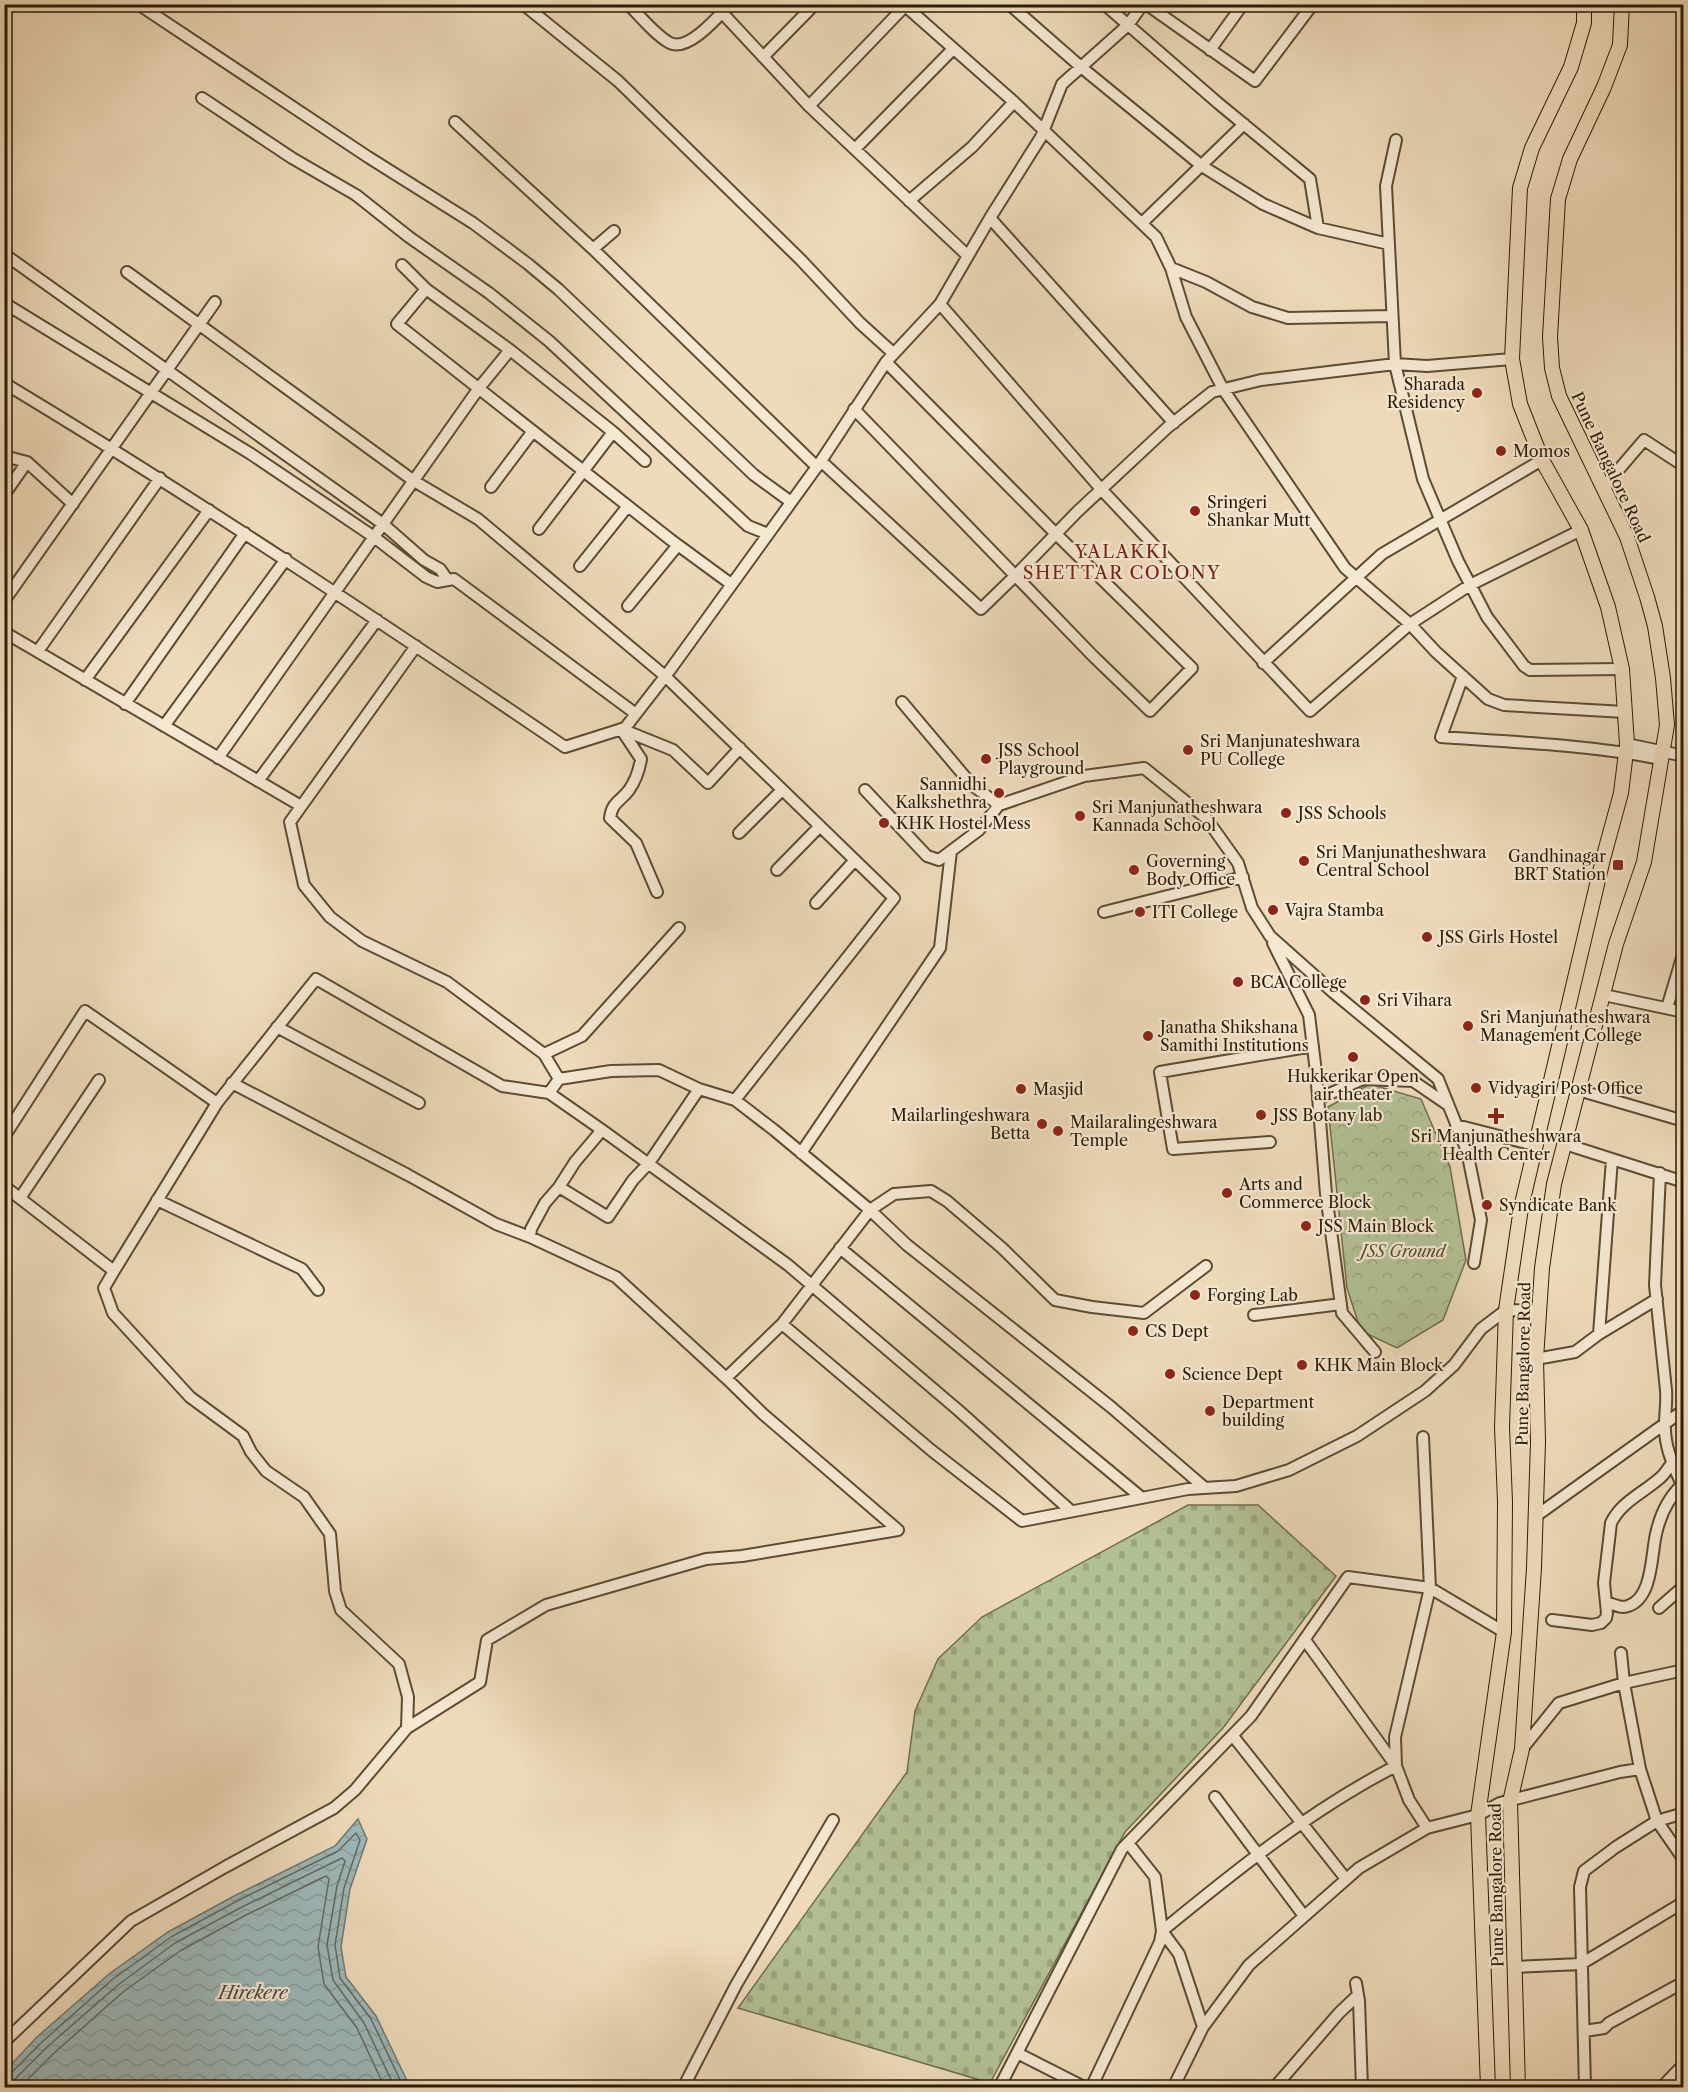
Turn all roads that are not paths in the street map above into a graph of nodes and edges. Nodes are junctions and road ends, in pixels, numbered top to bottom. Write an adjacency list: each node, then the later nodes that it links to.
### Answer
1 (138, 4): 75 (street)
2 (523, 4): 49 (street)
3 (628, 4): 15 (street)
4 (714, 4): 15 (street)
5 (730, 4): 15 (street)
6 (815, 4): 19 (street)
7 (1009, 4): 20 (street)
8 (1104, 4): 16 (street)
9 (1144, 4): 16 (street); 18 (street)
10 (1243, 4): 18 (street)
11 (1313, 4): 18 (street)
12 (1584, 4): 50 (main road, Pune Bangalore Road)
13 (1622, 4): 72 (main road, Pune Bangalore Road)
14 (904, 5): 17 (street); 23 (street)
15 (722, 13): 19 (street)
16 (1128, 25): 20 (street); 25 (street)
17 (953, 49): 22 (street); 28 (street)
18 (1210, 50)
19 (763, 57): 23 (street)
20 (1081, 67): 26 (street); 29 (street)
21 (202, 98): 85 (street)
22 (1014, 102): 26 (street); 30 (street)
23 (809, 106): 28 (street)
24 (455, 122): 36 (street)
25 (1244, 124): 29 (street); 33 (street)
26 (1044, 130): 31 (street); 32 (street)
27 (1396, 140): 35 (street)
28 (855, 149): 30 (street)
29 (1202, 166): 32 (street); 33 (street)
30 (909, 201): 38 (street)
31 (990, 218): 38 (street); 58 (street)
32 (1142, 223): 40 (street)
33 (1318, 228): 35 (street)
34 (614, 231): 36 (street)
35 (1389, 244): 46 (street)
36 (594, 249): 66 (street)
37 (4, 254): 52 (street)
38 (968, 255): 45 (street)
39 (402, 265): 42 (street)
40 (1171, 268): 46 (street); 55 (street)
41 (127, 272): 47 (street)
42 (426, 289): 48 (street); 54 (street)
43 (214, 302): 47 (street)
44 (4, 303): 56 (street)
45 (940, 304): 49 (street); 73 (street)
46 (1392, 316): 51 (street)
47 (198, 324): 52 (street); 70 (street)
48 (510, 351): 54 (street); 60 (street)
49 (890, 357): 57 (street); 84 (street)
50 (1512, 359): 51 (street); 63 (main road, Pune Bangalore Road)
51 (1395, 364): 55 (street); 79 (street)
52 (168, 370): 56 (street); 80 (street)
53 (4, 382): 61 (street)
54 (479, 388): 59 (street); 70 (street)
55 (1223, 388): 58 (street); 92 (street)
56 (151, 393): 61 (street); 86 (street)
57 (854, 409): 66 (street); 90 (street)
58 (1174, 423): 73 (street)
59 (533, 431): 68 (street); 71 (street)
60 (613, 432): 64 (street); 68 (street)
61 (113, 448): 69 (street); 76 (street)
62 (4, 456): 65 (street)
63 (1542, 460): 79 (street); 82 (main road, Pune Bangalore Road)
64 (645, 461)
65 (27, 462): 74 (street); 76 (street)
66 (819, 464): 75 (street); 90 (street)
67 (1683, 466): 72 (street)
68 (583, 471): 77 (street); 81 (street)
69 (160, 478): 78 (street); 102 (street)
70 (414, 481): 80 (street); 105 (street)
71 (491, 487)
72 (1603, 488): 116 (main road, Pune Bangalore Road)
73 (1101, 489): 84 (street); 103 (street)
74 (4, 495)
75 (791, 502): 85 (street)
76 (73, 504): 96 (street)
77 (628, 506): 87 (street); 89 (street)
78 (209, 510): 83 (street); 107 (street)
79 (1440, 519): 92 (street); 94 (street)
80 (383, 524): 86 (street); 91 (street)
81 (539, 529)
82 (1581, 530): 94 (street); 104 (main road, Pune Bangalore Road)
83 (244, 533): 88 (street); 109 (street)
84 (1055, 533): 90 (street); 90 (street)
85 (768, 534): 93 (street)
86 (374, 537): 91 (street); 95 (street)
87 (678, 545): 93 (street); 97 (street)
88 (286, 559): 95 (street); 112 (street)
89 (580, 566)
90 (1015, 576)
91 (447, 579): 111 (street)
92 (1357, 579): 99 (street); 103 (street)
93 (730, 584): 105 (street)
94 (1470, 585): 99 (street); 104 (street)
95 (336, 591): 98 (street); 118 (street)
96 (4, 601)
97 (628, 606)
98 (377, 620): 101 (street); 119 (street)
99 (1410, 624): 103 (street); 106 (street)
100 (4, 632): 102 (street)
101 (416, 646): 113 (street); 123 (street)
102 (38, 651): 107 (street)
103 (1263, 663)
104 (1622, 669): 110 (main road, Pune Bangalore Road)
105 (665, 676): 111 (street); 114 (street)
106 (1463, 676): 110 (street); 115 (street)
107 (85, 680): 109 (street)
108 (902, 702): 122 (street)
109 (125, 704): 112 (street)
110 (1625, 712): 115 (main road, Pune Bangalore Road)
111 (636, 714): 113 (street)
112 (164, 726): 118 (street)
113 (621, 729): 114 (street); 130 (street)
114 (740, 748): 120 (street)
115 (1626, 748): 116 (street); 159 (main road, Pune Bangalore Road)
116 (1662, 756): 117 (street); 136 (main road, Pune Bangalore Road)
117 (1683, 756)
118 (218, 758): 119 (street)
119 (258, 781): 123 (street)
120 (782, 790): 124 (street); 125 (street)
121 (865, 790): 126 (street)
122 (999, 805): 126 (street); 129 (street)
123 (301, 806): 141 (street)
124 (820, 826): 127 (street); 128 (street)
125 (739, 833)
126 (951, 851): 160 (street)
127 (855, 860): 131 (street); 149 (street)
128 (777, 870)
129 (1243, 877): 132 (street); 134 (street)
130 (657, 892)
131 (816, 903)
132 (1104, 912)
133 (678, 928): 141 (street)
134 (1270, 936): 140 (street); 152 (street)
135 (1683, 951): 137 (street)
136 (1604, 995): 137 (street); 146 (main road, Pune Bangalore Road)
137 (1666, 1008): 138 (street)
138 (1683, 1012)
139 (278, 1027): 144 (street); 147 (street); 150 (street)
140 (1313, 1047): 148 (street); 157 (street)
141 (544, 1054): 142 (street)
142 (559, 1079): 145 (street); 147 (street)
143 (99, 1080): 167 (street)
144 (232, 1083): 151 (street); 170 (street)
145 (699, 1089): 149 (street); 162 (street)
146 (1578, 1090): 153 (street); 158 (main road, Pune Bangalore Road)
147 (549, 1093): 155 (street)
148 (1318, 1099): 152 (street); 178 (street)
149 (735, 1100): 160 (street)
150 (418, 1102)
151 (217, 1103): 156 (street); 168 (street)
152 (1448, 1105): 154 (street)
153 (1683, 1120)
154 (1456, 1125): 159 (street); 172 (street)
155 (602, 1130): 162 (street); 166 (street)
156 (4, 1137)
157 (1270, 1142)
158 (1565, 1144): 161 (street); 180 (main road, Pune Bangalore Road)
159 (1534, 1145): 179 (main road, Pune Bangalore Road)
160 (801, 1153): 169 (street)
161 (1612, 1159): 163 (street); 183 (street)
162 (649, 1164): 166 (street); 175 (street)
163 (1660, 1173): 164 (street); 177 (street)
164 (1683, 1182)
165 (4, 1186): 167 (street)
166 (559, 1187): 170 (street)
167 (20, 1198): 174 (street)
168 (157, 1200): 174 (street); 176 (street)
169 (870, 1210): 171 (street); 173 (street); 192 (street)
170 (530, 1237): 186 (street)
171 (840, 1248): 175 (street); 193 (street)
172 (1474, 1263)
173 (1206, 1266)
174 (114, 1271): 206 (street)
175 (811, 1285): 182 (street); 194 (street)
176 (318, 1290)
177 (1657, 1299): 183 (street); 188 (street)
178 (1341, 1304): 181 (street); 184 (street)
179 (1506, 1310): 180 (street); 192 (street); 201 (main road, Pune Bangalore Road)
180 (1538, 1311): 185 (main road, Pune Bangalore Road)
181 (1254, 1315)
182 (782, 1324): 186 (street); 194 (street)
183 (1599, 1334): 185 (street)
184 (1375, 1352)
185 (1536, 1359): 195 (main road, Pune Bangalore Road)
186 (726, 1378): 206 (street)
187 (1683, 1410): 188 (street)
188 (1665, 1424): 190 (street); 195 (street)
189 (1423, 1437): 197 (street)
190 (1672, 1463): 191 (street); 198 (street)
191 (1683, 1484): 198 (street)
192 (1205, 1488): 193 (street)
193 (1142, 1498): 194 (street)
194 (1071, 1511)
195 (1536, 1516): 208 (main road, Pune Bangalore Road)
196 (1683, 1586): 199 (street)
197 (1430, 1588): 201 (street); 202 (street); 209 (street)
198 (1606, 1602): 200 (street)
199 (1659, 1608)
200 (1552, 1620)
201 (1504, 1632): 214 (main road, Pune Bangalore Road)
202 (1305, 1640): 207 (street); 209 (street)
203 (1621, 1653): 205 (street)
204 (1683, 1670): 205 (street)
205 (1624, 1683): 208 (street); 210 (street)
206 (407, 1728): 233 (street)
207 (1233, 1736): 217 (street); 219 (street)
208 (1522, 1749): 212 (main road, Pune Bangalore Road)
209 (1396, 1766): 217 (street); 218 (street)
210 (1640, 1769): 212 (street); 216 (street)
211 (1215, 1797): 220 (street)
212 (1510, 1802): 214 (street); 227 (main road, Pune Bangalore Road)
213 (1683, 1813): 216 (street)
214 (1478, 1815): 218 (street); 242 (main road, Pune Bangalore Road)
215 (833, 1820): 236 (street)
216 (1657, 1821): 221 (street); 226 (street)
217 (1303, 1824): 220 (street); 222 (street)
218 (1427, 1828): 222 (street)
219 (1128, 1843): 225 (street); 234 (street)
220 (1259, 1855): 224 (street); 225 (street)
221 (1683, 1860)
222 (1346, 1879): 224 (street)
223 (1683, 1902): 226 (street)
224 (1304, 1916): 231 (street)
225 (1162, 1931): 231 (street); 238 (street)
226 (1581, 1964): 227 (street); 232 (street)
227 (1514, 1967): 243 (main road, Pune Bangalore Road)
228 (1683, 1982): 232 (street)
229 (1356, 1983): 230 (street)
230 (1358, 1995): 240 (street); 241 (street)
231 (1203, 2027): 239 (street)
232 (1585, 2031): 244 (street)
233 (4, 2042)
234 (1017, 2053): 237 (street); 238 (street)
235 (1683, 2064): 245 (street)
236 (683, 2088)
237 (999, 2088)
238 (1089, 2088)
239 (1173, 2088)
240 (1274, 2088)
241 (1362, 2088)
242 (1488, 2088)
243 (1518, 2088)
244 (1585, 2088)
245 (1661, 2088)

